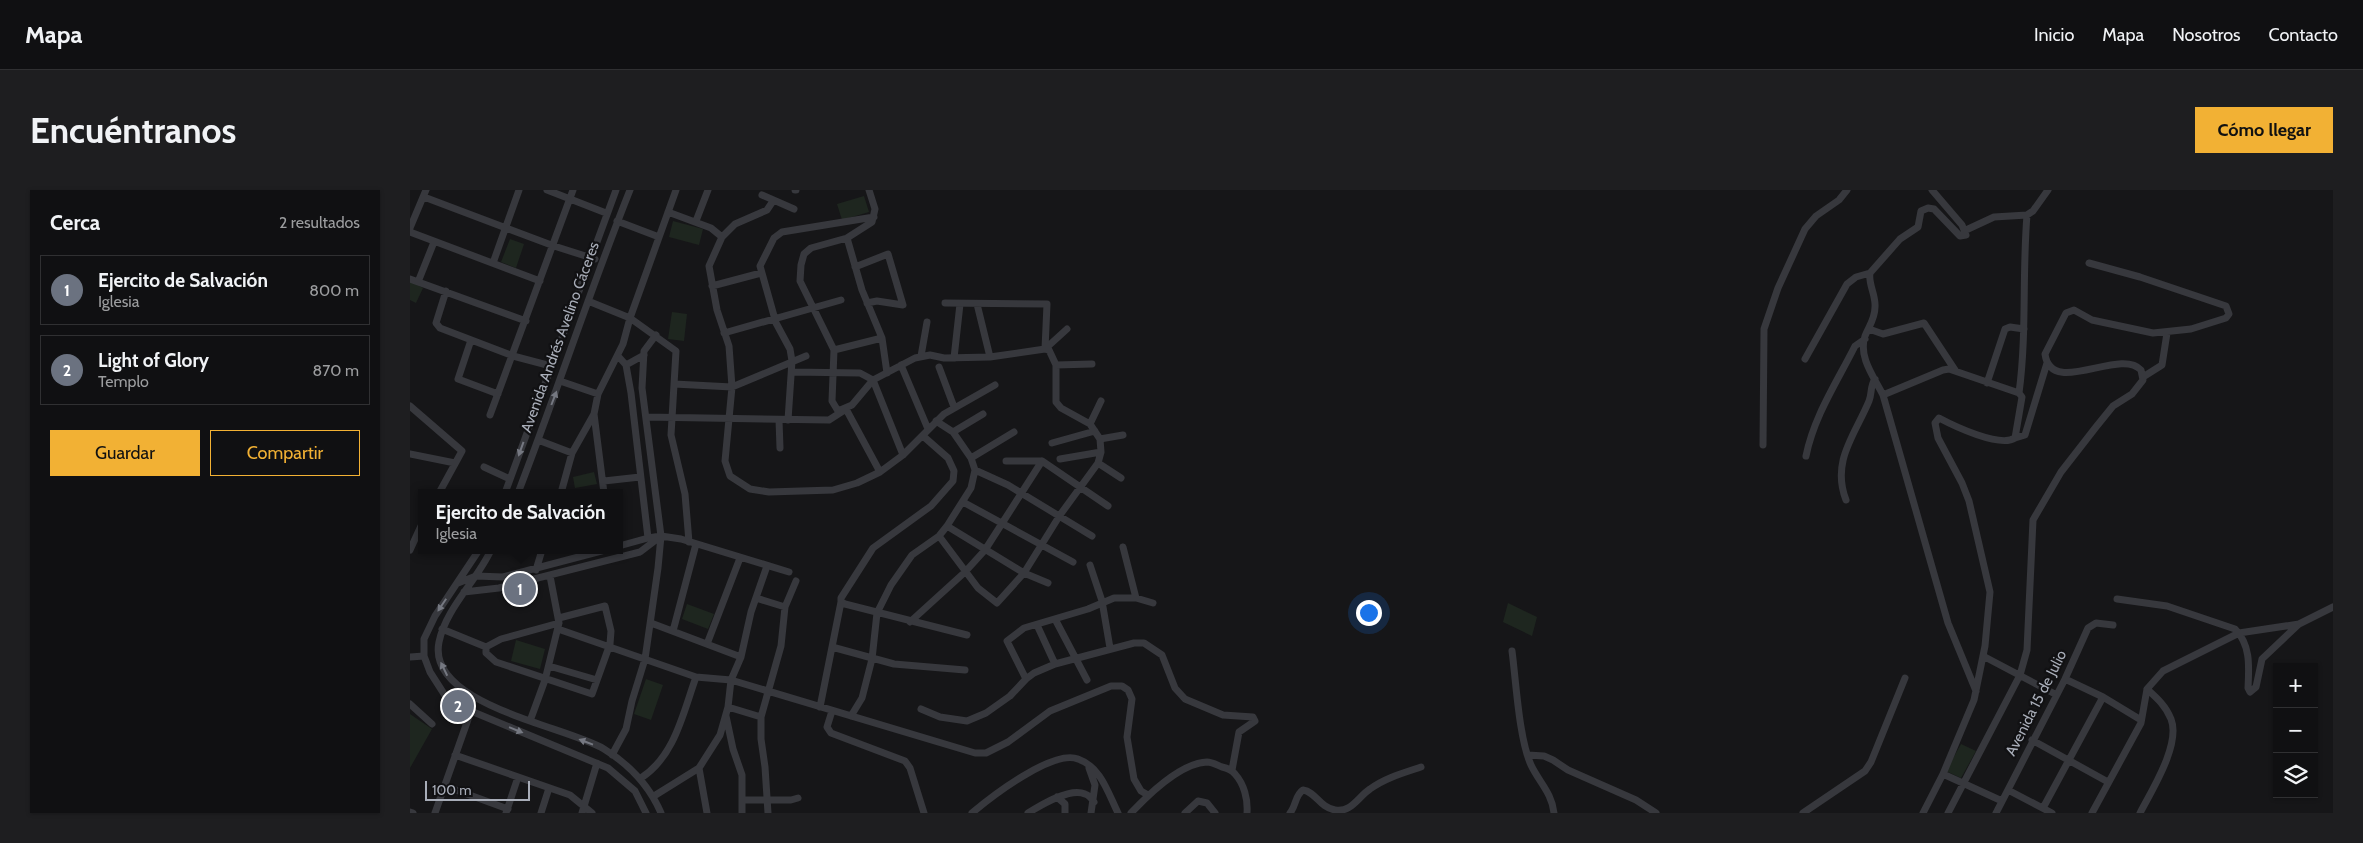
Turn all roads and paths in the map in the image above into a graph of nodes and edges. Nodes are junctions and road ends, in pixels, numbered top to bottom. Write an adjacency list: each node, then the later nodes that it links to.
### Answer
1 (518, 190): 24 (street)
2 (547, 190): 14 (street)
3 (573, 190): 14 (street)
4 (616, 190): 18 (street, Avenida Andrés Avelino Cáceres)
5 (630, 190): 21 (street, Avenida Andrés Avelino Cáceres)
6 (676, 190): 17 (street)
7 (708, 190): 22 (street)
8 (869, 190): 20 (street)
9 (1846, 190): 122 (street)
10 (1932, 190): 25 (street)
11 (2048, 190): 19 (street)
12 (425, 193): 23 (street); 24 (street)
13 (762, 195): 15 (street)
14 (570, 199): 18 (street); 31 (street)
15 (773, 201): 16 (street); 28 (street)
16 (794, 210)
17 (668, 212): 22 (street); 27 (street)
18 (606, 213): 32 (street, Avenida Andrés Avelino Cáceres)
19 (2027, 215): 25 (street); 57 (street)
20 (874, 217): 29 (street); 38 (street)
21 (617, 221): 27 (street); 33 (street, Avenida Andrés Avelino Cáceres)
22 (696, 221): 28 (street)
23 (411, 222)
24 (504, 227): 31 (street); 34 (street)
25 (1966, 230): 37 (street)
26 (410, 232): 30 (street)
27 (659, 237): 52 (street)
28 (722, 237): 42 (street)
29 (847, 238): 36 (street); 50 (street)
30 (434, 242): 34 (street); 41 (street)
31 (554, 246): 32 (street); 40 (street)
32 (591, 258): 33 (street); 79 (street, Avenida Andrés Avelino Cáceres)
33 (601, 261): 45 (street, Avenida Andrés Avelino Cáceres)
34 (493, 263): 40 (street)
35 (2089, 263): 59 (street)
36 (855, 267): 46 (street); 46 (street)
37 (1870, 272): 56 (street); 73 (street)
38 (761, 273): 42 (street); 51 (street)
39 (410, 279): 41 (street)
40 (540, 281): 53 (street)
41 (418, 282): 43 (street)
42 (712, 286): 58 (street)
43 (446, 291): 53 (street); 63 (street)
44 (841, 300): 50 (street)
45 (588, 301): 52 (street); 89 (street, Avenida Andrés Avelino Cáceres)
46 (867, 303): 61 (street)
47 (945, 303): 48 (street)
48 (960, 304): 49 (street); 72 (street)
49 (977, 304): 64 (street); 71 (street)
50 (814, 307): 51 (street); 65 (street)
51 (774, 317): 58 (street); 74 (street)
52 (630, 318): 60 (street); 68 (street)
53 (526, 321): 67 (street)
54 (926, 322): 70 (street)
55 (1067, 329): 64 (street)
56 (1869, 329): 62 (street); 82 (street)
57 (2024, 329): 90 (street); 94 (street)
58 (724, 333): 93 (street)
59 (2166, 333): 75 (street); 86 (street)
60 (656, 335): 66 (street); 91 (street)
61 (882, 338): 65 (street); 85 (street)
62 (1865, 339): 87 (street); 128 (street)
63 (471, 340): 67 (street); 95 (street)
64 (1045, 349): 71 (street); 78 (street)
65 (834, 350): 84 (street)
66 (644, 355): 77 (street); 105 (street)
67 (513, 356): 79 (street); 95 (street)
68 (618, 356): 77 (street); 96 (street)
69 (806, 356): 74 (street)
70 (921, 356): 72 (street); 80 (street)
71 (990, 357): 72 (street)
72 (954, 358)
73 (1805, 359)
74 (792, 361): 83 (street); 93 (street)
75 (2047, 362): 86 (street); 118 (street)
76 (1092, 364): 78 (street)
77 (626, 365): 138 (street)
78 (1056, 365): 111 (street)
79 (551, 366): 140 (street, Avenida Andrés Avelino Cáceres, one-way to 140)
80 (901, 366): 85 (street); 112 (street)
81 (939, 367): 100 (street)
82 (1955, 370): 90 (street); 97 (street)
83 (792, 372): 84 (street); 109 (street)
84 (833, 372): 88 (street); 101 (street)
85 (887, 373): 88 (street)
86 (2143, 377): 220 (street)
87 (1875, 379): 97 (street); 149 (street)
88 (873, 380): 101 (street); 127 (street)
89 (560, 381): 96 (street); 120 (street, Avenida Andrés Avelino Cáceres, one-way to 89)
90 (1987, 383): 94 (street)
91 (674, 384): 93 (street); 106 (street)
92 (995, 384): 100 (street)
93 (732, 387): 107 (street)
94 (2019, 393): 118 (street)
95 (498, 394): 104 (street)
96 (598, 394): 102 (street)
97 (1883, 394): 230 (street)
98 (1101, 401): 111 (street)
99 (410, 406): 133 (street)
100 (954, 408): 110 (street)
101 (846, 409): 109 (street); 137 (street)
102 (594, 414): 124 (street); 141 (street)
103 (984, 414): 114 (street)
104 (490, 415)
105 (646, 417): 106 (street); 156 (street)
106 (672, 417): 107 (street); 160 (street)
107 (729, 419): 108 (street); 137 (street)
108 (779, 420): 109 (street); 123 (street)
109 (788, 420)
110 (936, 421): 112 (street); 114 (street)
111 (1090, 424): 113 (street)
112 (928, 429): 117 (street)
113 (1096, 431): 119 (street); 121 (street)
114 (953, 432): 129 (street)
115 (1014, 432): 129 (street)
116 (1123, 435): 119 (street)
117 (923, 436): 127 (street); 187 (street)
118 (2015, 438): 212 (street)
119 (1100, 439): 125 (street)
120 (538, 440): 124 (street); 145 (street, Avenida Andrés Avelino Cáceres)
121 (1052, 443)
122 (1762, 445)
123 (780, 448)
124 (572, 452): 146 (street)
125 (1101, 452): 130 (street); 134 (street)
126 (410, 454): 133 (street)
127 (904, 455): 137 (street)
128 (1806, 456)
129 (971, 458): 136 (street)
130 (1060, 459)
131 (1006, 460): 132 (street)
132 (1042, 461): 142 (street); 148 (street)
133 (455, 463): 143 (street)
134 (1098, 463): 139 (street); 142 (street)
135 (484, 467): 140 (street)
136 (975, 470): 148 (street); 150 (street)
137 (880, 472)
138 (640, 477): 141 (street); 159 (street)
139 (1121, 478)
140 (510, 479): 144 (street, Avenida Andrés Avelino Cáceres)
141 (604, 481): 147 (street)
142 (1080, 486): 151 (street); 152 (street)
143 (441, 489)
144 (506, 489)
145 (520, 489)
146 (563, 489)
147 (604, 489)
148 (1020, 493): 152 (street); 153 (street)
149 (1846, 500)
150 (963, 502): 153 (street); 154 (street)
151 (1108, 506)
152 (1060, 515): 158 (street); 162 (street)
153 (1001, 522): 162 (street); 165 (street)
154 (948, 526): 157 (street); 165 (street)
155 (418, 533): 164 (street)
156 (661, 536): 159 (street); 160 (street); 179 (street); 196 (street)
157 (939, 536): 176 (street); 192 (street)
158 (1092, 536)
159 (648, 538): 161 (street)
160 (693, 543): 170 (street); 201 (street)
161 (623, 545)
162 (1042, 545): 171 (street); 177 (street)
163 (1124, 547): 185 (street)
164 (410, 550)
165 (985, 550): 176 (street); 177 (street)
166 (476, 554): 181 (street)
167 (489, 554): 178 (street)
168 (541, 554): 174 (street)
169 (591, 554): 174 (street)
170 (740, 558): 173 (street); 204 (street)
171 (1074, 562)
172 (1090, 565): 188 (street)
173 (767, 566): 175 (street); 184 (street)
174 (536, 570): 178 (street)
175 (789, 572)
176 (965, 572): 177 (street); 194 (street)
177 (1024, 573): 182 (street)
178 (476, 576): 181 (street); 183 (street)
179 (550, 576): 183 (street); 195 (street)
180 (796, 581): 190 (street)
181 (457, 584): 210 (street, one-way to 210)
182 (1048, 584)
183 (464, 592): 200 (street)
184 (756, 598): 190 (street); 211 (street)
185 (1136, 598): 188 (street); 189 (street)
186 (2117, 599): 202 (street)
187 (841, 602): 192 (street); 206 (street)
188 (1102, 602): 193 (street); 208 (street)
189 (1153, 603)
190 (785, 607): 231 (street)
191 (2333, 607): 197 (street)
192 (877, 613): 194 (street); 216 (street)
193 (1055, 619): 198 (street); 214 (street)
194 (910, 622): 203 (street)
195 (559, 623): 205 (street); 207 (street); 207 (street); 218 (street)
196 (651, 623): 201 (street); 215 (street)
197 (2299, 624): 202 (street); 202 (street)
198 (1037, 625): 217 (street); 223 (street)
199 (2113, 625): 224 (street, Avenida 15 de Julio)
200 (442, 629): 205 (street); 244 (street, one-way to 200)
201 (673, 632): 204 (street)
202 (2239, 633): 229 (street)
203 (967, 635)
204 (707, 644): 211 (street)
205 (486, 646): 225 (street)
206 (832, 646): 216 (street); 236 (street)
207 (609, 647): 215 (street); 226 (street)
208 (1110, 648): 214 (street); 255 (street)
209 (1512, 651): 249 (street)
210 (424, 656): 213 (street); 239 (street)
211 (741, 656): 227 (street)
212 (1983, 656): 220 (street); 230 (street)
213 (410, 657)
214 (1075, 658): 217 (street); 228 (street)
215 (645, 659): 221 (street); 248 (street)
216 (872, 659): 219 (street); 241 (street)
217 (1056, 664): 223 (street)
218 (549, 666): 225 (street); 226 (street)
219 (965, 670)
220 (2020, 675): 232 (street); 259 (street)
221 (696, 677): 227 (street); 258 (street)
222 (1905, 678): 299 (street)
223 (1026, 679): 237 (street)
224 (2065, 679): 232 (street, Avenida 15 de Julio); 233 (street)
225 (545, 680): 226 (street); 244 (street)
226 (597, 680)
227 (731, 680): 231 (street); 235 (street)
228 (1087, 680)
229 (2147, 689): 243 (street); 304 (street)
230 (1976, 691): 256 (street)
231 (770, 692): 236 (street); 242 (street)
232 (2055, 694): 246 (street, Avenida 15 de Julio)
233 (2104, 697): 243 (street); 250 (street)
234 (410, 704): 245 (street)
235 (728, 707): 240 (street); 242 (street)
236 (820, 708): 238 (street)
237 (921, 709)
238 (832, 711): 241 (street); 285 (street)
239 (471, 712): 247 (street); 251 (street, one-way to 251)
240 (726, 716): 254 (street); 269 (street)
241 (851, 716): 264 (street)
242 (761, 717): 268 (street)
243 (2142, 720): 260 (street)
244 (530, 721): 248 (street, one-way to 244)
245 (432, 724)
246 (2032, 740): 250 (street); 263 (street, Avenida 15 de Julio)
247 (455, 755): 257 (street); 261 (street)
248 (612, 755): 258 (street)
249 (1528, 755): 297 (street); 298 (street)
250 (2070, 759): 260 (street); 275 (street)
251 (597, 763): 273 (street); 280 (street)
252 (1088, 765): 271 (street); 286 (street); 290 (street)
253 (1421, 767): 296 (street)
254 (699, 768): 265 (street); 282 (street)
255 (1232, 770): 264 (street); 272 (street)
256 (1943, 774): 259 (street); 300 (street)
257 (518, 777): 262 (street); 274 (street)
258 (641, 778): 265 (street)
259 (1962, 782): 270 (street); 301 (street)
260 (2108, 782): 303 (street)
261 (445, 786): 274 (street); 276 (street)
262 (549, 788): 273 (street); 277 (street)
263 (2008, 790): 270 (street, Avenida 15 de Julio); 275 (street)
264 (1148, 795): 291 (street)
265 (654, 796): 281 (street)
266 (798, 798): 268 (street)
267 (1057, 798): 271 (street); 287 (street); 288 (street)
268 (768, 799): 269 (street); 284 (street)
269 (742, 800): 283 (street)
270 (2002, 801): 302 (street, Avenida 15 de Julio)
271 (1094, 802): 289 (street)
272 (1248, 803): 294 (street); 295 (street)
273 (584, 805): 278 (street); 279 (street)
274 (507, 811)
275 (2046, 811)
276 (435, 813)
277 (541, 813)
278 (582, 813)
279 (592, 813)
280 (646, 813)
281 (660, 813)
282 (707, 813)
283 (742, 813)
284 (768, 813)
285 (924, 813)
286 (972, 813)
287 (1028, 813)
288 (1065, 813)
289 (1091, 813)
290 (1118, 813)
291 (1131, 813)
292 (1185, 813): 293 (street)
293 (1215, 813)
294 (1247, 813)
295 (1255, 813)
296 (1290, 813)
297 (1554, 813)
298 (1656, 813)
299 (1803, 813)
300 (1923, 813)
301 (1948, 813)
302 (1996, 813)
303 (2092, 813)
304 (2140, 813)

